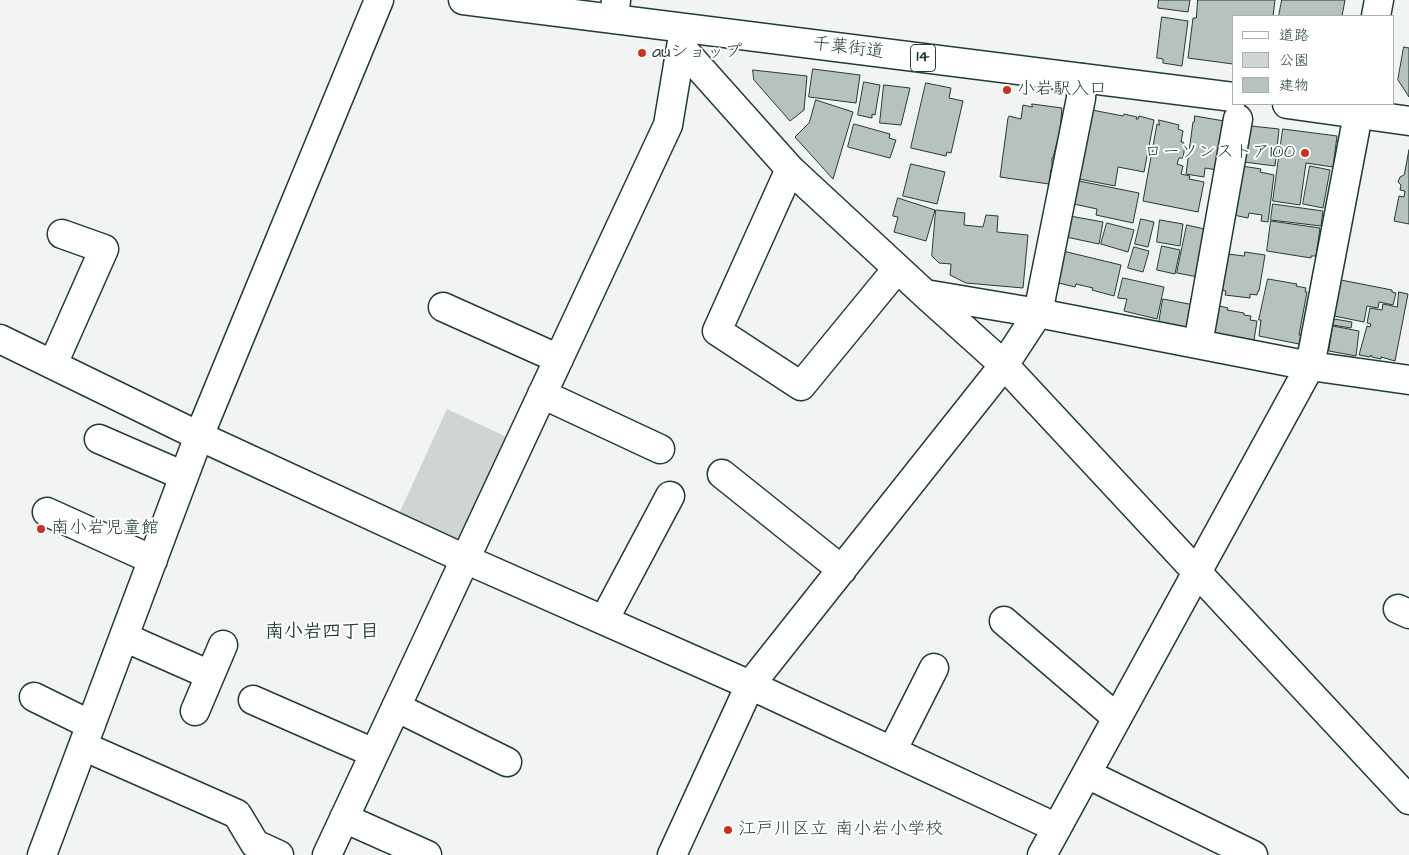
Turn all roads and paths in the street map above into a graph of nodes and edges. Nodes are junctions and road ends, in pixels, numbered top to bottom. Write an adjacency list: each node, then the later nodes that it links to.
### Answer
1 (379, 0): 26 (main road)
2 (463, 0): 4 (main road, 千葉街道 / 14)
3 (1379, 0): 5 (main road)
4 (615, 9): 6 (main road, 千葉街道 / 14)
5 (1376, 15)
6 (683, 38): 7 (main road, 千葉街道 / 14); 12 (main road); 20 (main road)
7 (1082, 78): 9 (main road, 千葉街道 / 14); 17 (main road)
8 (1305, 105): 10 (main road)
9 (1236, 108): 19 (main road)
10 (1359, 108): 11 (main road); 23 (main road)
11 (1409, 121)
12 (790, 169): 14 (main road); 14 (main road)
13 (62, 234): 21 (main road)
14 (897, 269): 15 (main road)
15 (925, 294): 17 (main road); 22 (main road)
16 (443, 307): 20 (main road)
17 (1038, 312): 19 (main road); 22 (main road)
18 (0, 339): 21 (main road)
19 (1198, 344): 23 (main road)
20 (559, 358): 25 (main road)
21 (53, 364): 26 (main road)
22 (1004, 365): 35 (main road); 36 (main road)
23 (1310, 366): 24 (main road); 36 (main road)
24 (1409, 380)
25 (542, 394): 28 (main road); 33 (main road)
26 (199, 436): 30 (main road); 33 (main road)
27 (99, 439): 30 (main road)
28 (660, 449)
29 (722, 474): 35 (main road)
30 (184, 476): 34 (main road)
31 (670, 496): 37 (main road)
32 (47, 512): 34 (main road)
33 (465, 559): 37 (main road); 46 (main road)
34 (153, 560): 39 (main road)
35 (842, 570): 43 (main road)
36 (1196, 572): 48 (main road); 54 (main road)
37 (604, 620): 43 (main road)
38 (1004, 621): 48 (main road)
39 (124, 637): 42 (main road); 49 (main road)
40 (223, 645): 42 (main road)
41 (934, 668): 50 (main road)
42 (210, 675): 47 (main road)
43 (750, 685): 50 (main road); 61 (main road)
44 (34, 697): 49 (main road)
45 (253, 700): 51 (main road)
46 (396, 707): 51 (main road); 52 (main road)
47 (195, 711)
48 (1117, 718): 53 (main road)
49 (87, 736): 57 (main road); 58 (main road)
50 (892, 751): 56 (main road)
51 (374, 753): 55 (main road)
52 (507, 762)
53 (1087, 774): 56 (main road); 63 (main road)
54 (1409, 800)
55 (344, 818): 59 (main road); 60 (main road)
56 (1057, 828): 62 (main road)
57 (42, 855)
58 (279, 855)
59 (327, 855)
60 (427, 855)
61 (672, 855)
62 (1042, 855)
63 (1253, 855)

